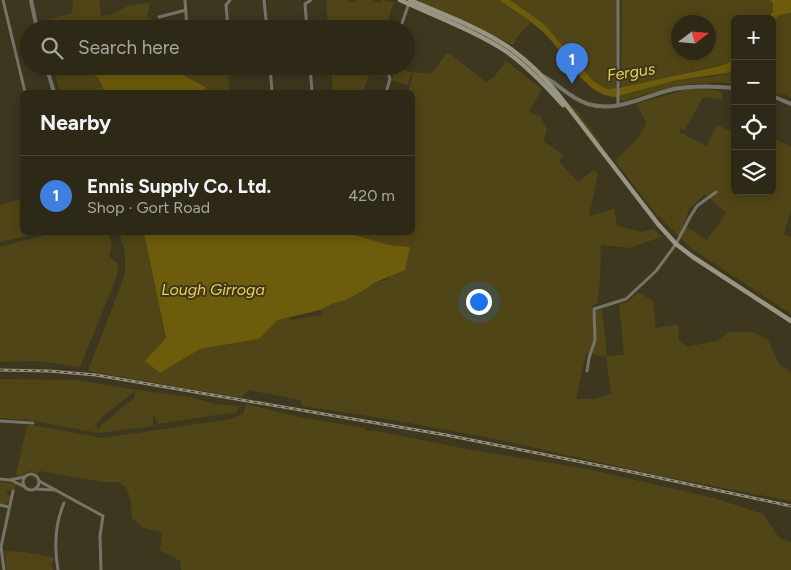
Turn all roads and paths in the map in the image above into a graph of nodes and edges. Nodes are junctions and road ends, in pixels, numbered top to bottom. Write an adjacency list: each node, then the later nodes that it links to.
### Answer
1 (3, 0): 18 (street)
2 (31, 0): 12 (street)
3 (185, 0): 10 (street)
4 (230, 0): 14 (street)
5 (264, 0): 15 (street)
6 (311, 0): 16 (street)
7 (400, 0): 9 (main road)
8 (618, 0): 33 (street)
9 (410, 1): 17 (street); 30 (main road); 30 (main road)
10 (186, 10): 11 (street); 13 (street)
11 (159, 17)
12 (35, 20)
13 (187, 20)
14 (227, 20)
15 (266, 20)
16 (306, 20)
17 (403, 20)
18 (20, 71)
19 (21, 75): 25 (street)
20 (49, 75): 26 (street)
21 (271, 75): 27 (street)
22 (311, 75): 28 (street)
23 (389, 75): 29 (street)
24 (731, 87): 33 (street)
25 (25, 90)
26 (53, 90)
27 (272, 90)
28 (312, 90)
29 (387, 90)
30 (558, 94): 33 (street); 35 (main road)
31 (776, 98): 32 (street)
32 (791, 104)
33 (618, 105)
34 (716, 192): 35 (street)
35 (676, 244): 36 (main road); 37 (street)
36 (791, 321)
37 (588, 371)
38 (0, 422): 39 (street)
39 (33, 423)
40 (24, 477): 42 (street); 43 (street); 44 (street)
41 (0, 479): 42 (street)
42 (10, 480): 44 (street)
43 (39, 480): 45 (street); 46 (street)
44 (24, 486): 45 (street)
45 (35, 489): 46 (street)
46 (59, 490): 54 (street)
47 (11, 492): 50 (street)
48 (64, 502): 53 (street)
49 (0, 505): 50 (street)
50 (8, 507): 51 (street)
51 (0, 547): 52 (street)
52 (4, 570)
53 (58, 570)
54 (101, 570)

